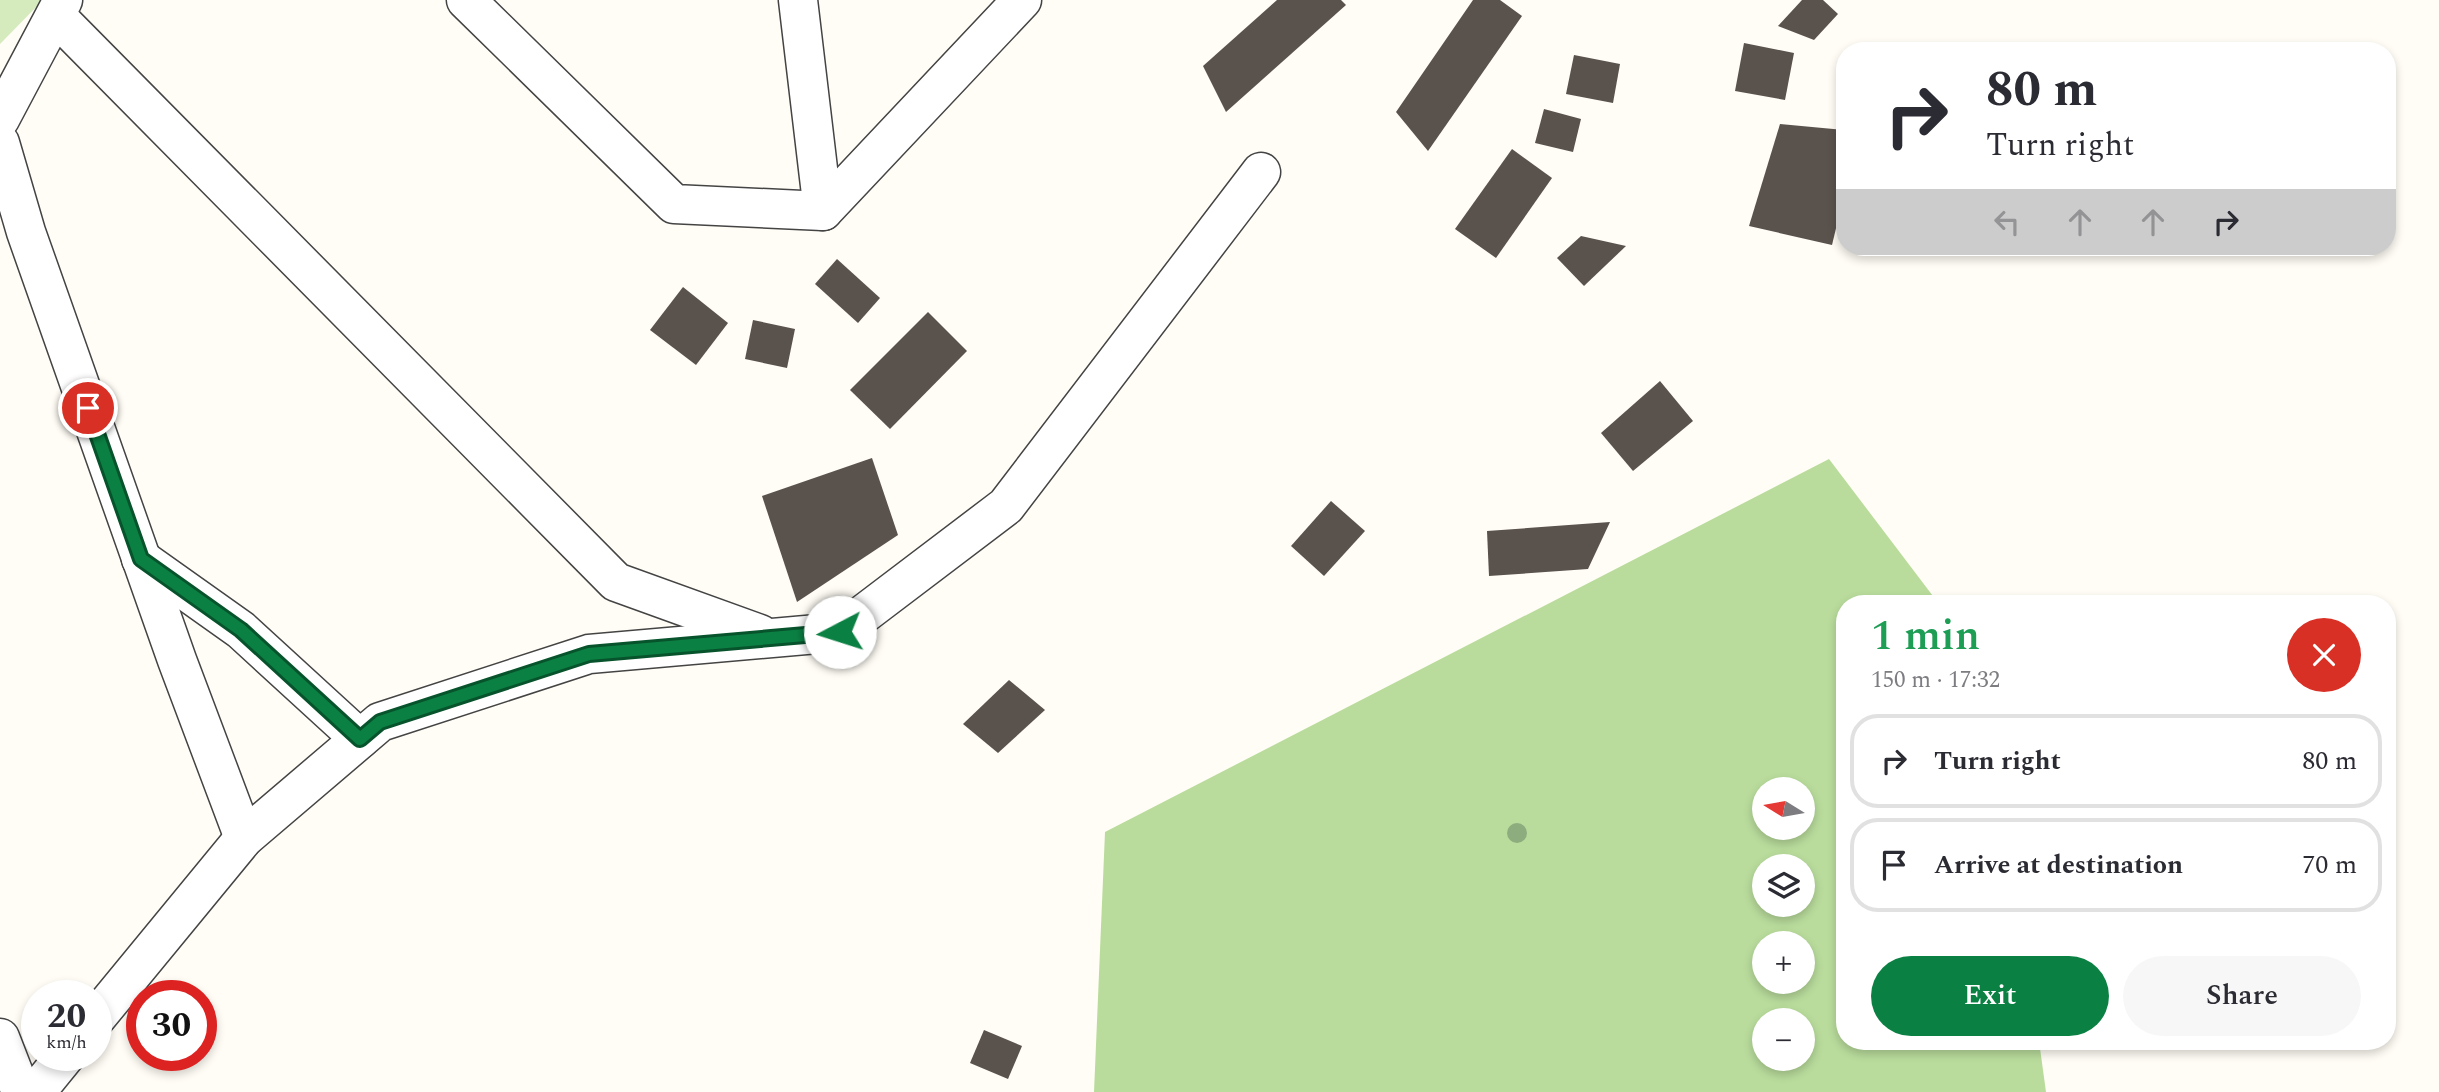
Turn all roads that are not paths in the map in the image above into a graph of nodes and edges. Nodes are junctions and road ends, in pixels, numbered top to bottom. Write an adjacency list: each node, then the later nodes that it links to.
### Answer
1 (466, 0): 8 (street)
2 (798, 0): 8 (street)
3 (1022, 0): 8 (street)
4 (60, 8): 5 (street); 10 (street)
5 (0, 120)
6 (0, 143): 9 (street)
7 (1261, 172): 10 (street)
8 (823, 211)
9 (141, 559): 11 (street); 12 (street)
10 (770, 638): 11 (street)
11 (360, 739): 12 (street)
12 (244, 838): 13 (street)
13 (112, 999)
14 (0, 1038): 16 (street)
15 (53, 1071): 17 (street)
16 (21, 1092)
17 (36, 1092)

